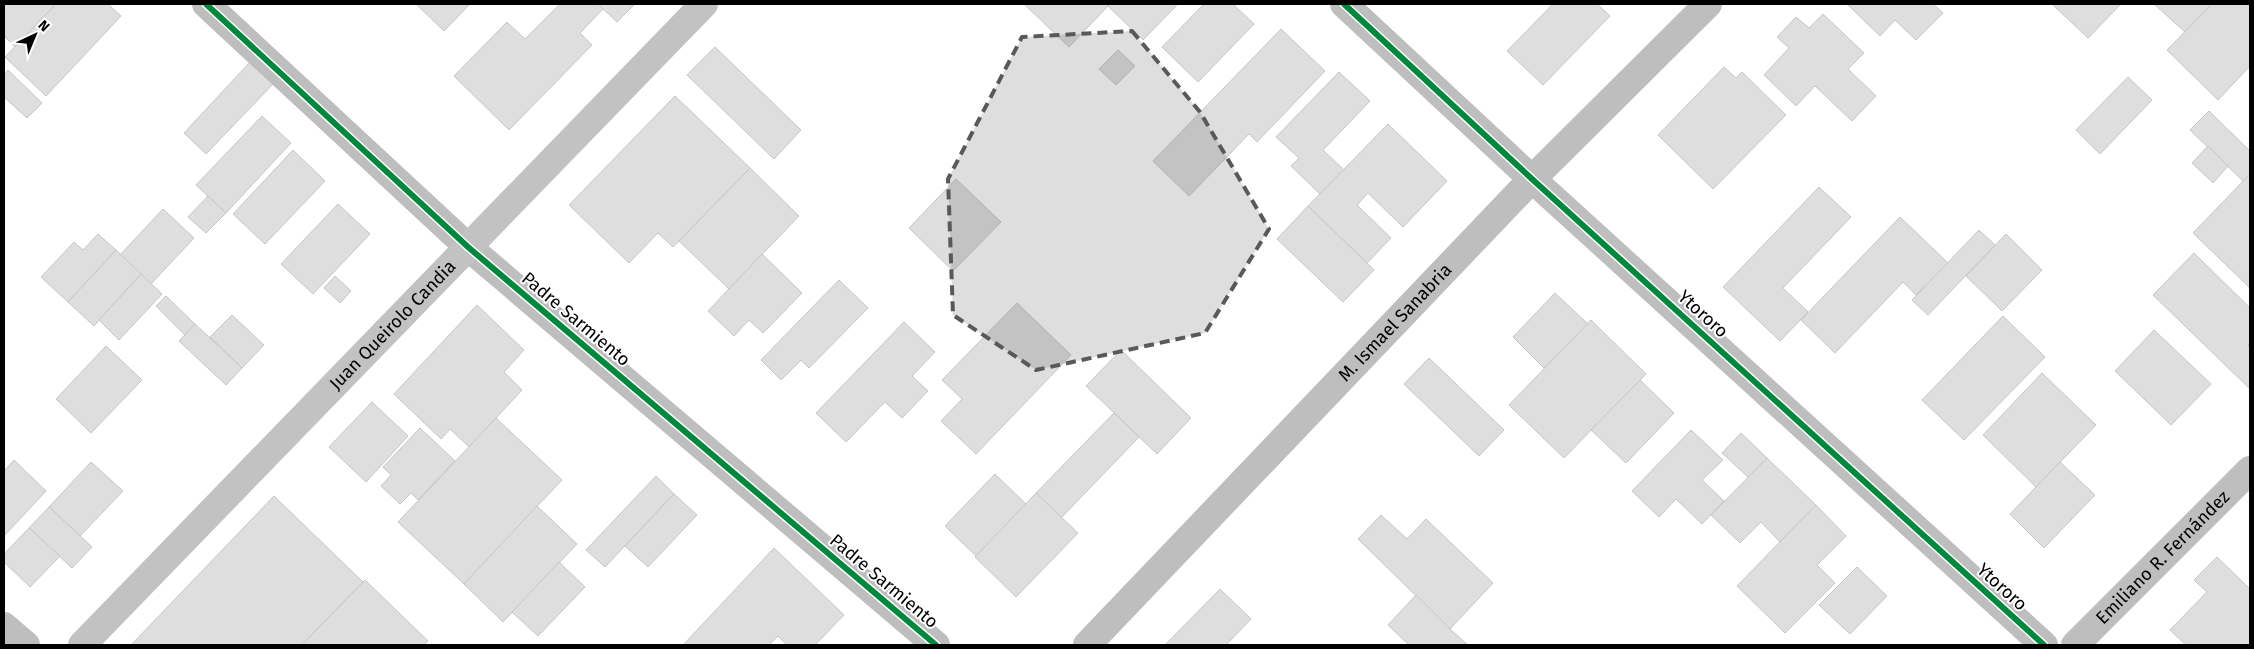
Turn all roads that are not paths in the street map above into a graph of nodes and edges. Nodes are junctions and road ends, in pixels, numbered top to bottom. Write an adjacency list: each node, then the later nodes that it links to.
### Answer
1 (206, 4): 6 (street, Padre Sarmiento)
2 (704, 4): 6 (street, Juan Queirolo Candia)
3 (1344, 4): 5 (street, Ytororo)
4 (1708, 4): 5 (street, M. Ismael Sanabria)
5 (1532, 179): 12 (street, M. Ismael Sanabria); 13 (street, Ytororo)
6 (468, 247): 10 (street, Juan Queirolo Candia); 11 (street, Padre Sarmiento)
7 (2250, 470): 14 (street, Emiliano R. Fernández)
8 (4, 626): 9 (street)
9 (26, 645)
10 (82, 645)
11 (936, 645)
12 (1087, 645)
13 (2044, 645)
14 (2074, 645)

